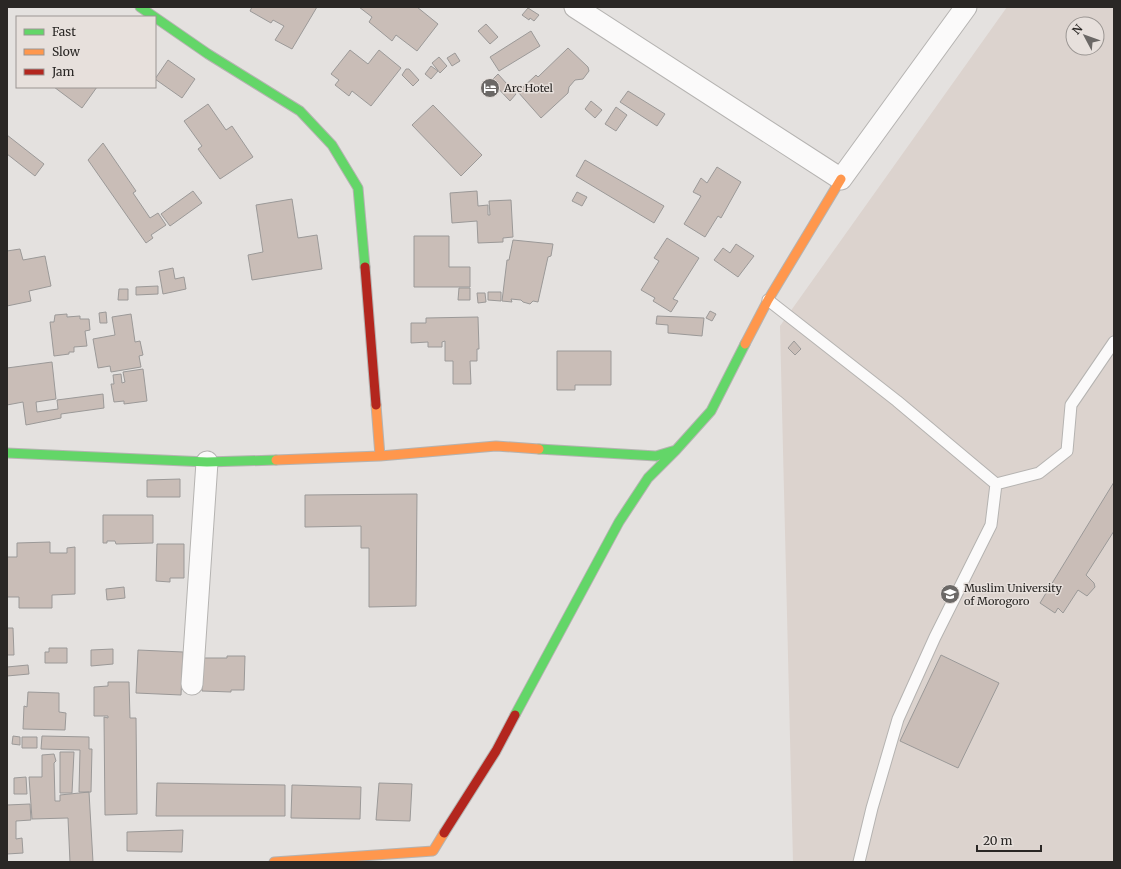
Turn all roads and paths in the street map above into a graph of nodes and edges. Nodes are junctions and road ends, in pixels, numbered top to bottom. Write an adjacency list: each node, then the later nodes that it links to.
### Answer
1 (140, 7): 4 (street)
2 (575, 7): 6 (street)
3 (966, 7): 6 (street)
4 (153, 16)
5 (156, 18): 11 (street)
6 (841, 179): 7 (street)
7 (768, 300): 9 (street); 13 (lane)
8 (1114, 342): 13 (lane)
9 (676, 450): 11 (street); 15 (street)
10 (7, 453): 12 (street)
11 (380, 456): 12 (street)
12 (207, 462): 14 (street)
13 (996, 484): 16 (lane)
14 (192, 684)
15 (274, 862)
16 (859, 862)

